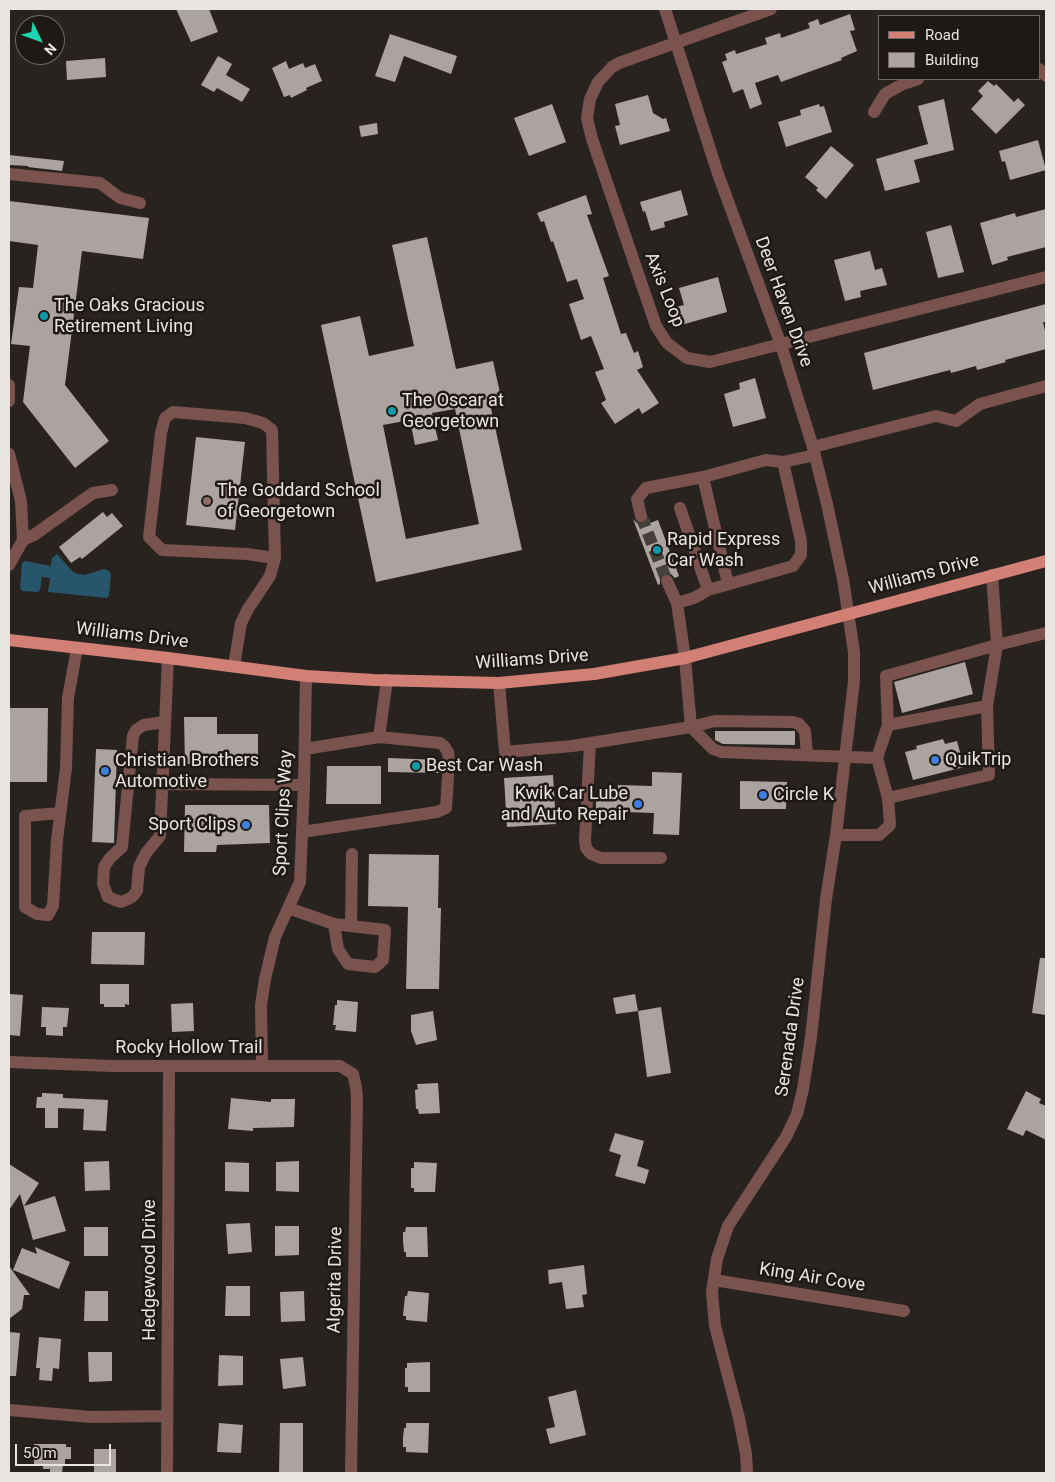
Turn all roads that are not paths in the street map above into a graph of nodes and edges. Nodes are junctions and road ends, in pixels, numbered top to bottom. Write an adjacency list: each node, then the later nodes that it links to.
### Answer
1 (665, 9): 3 (street, Deer Haven Drive)
2 (771, 9): 3 (street, Axis Loop)
3 (676, 41): 9 (street, Deer Haven Drive); 9 (street, Axis Loop)
4 (916, 80): 5 (street)
5 (874, 112)
6 (9, 174): 7 (street)
7 (140, 203)
8 (1046, 277): 9 (street, Axis Loop)
9 (782, 345): 13 (street, Deer Haven Drive)
10 (9, 385): 12 (street)
11 (1046, 386): 13 (street)
12 (9, 401)
13 (814, 451): 15 (street); 29 (street, Deer Haven Drive)
14 (9, 454): 20 (street)
15 (783, 462): 16 (street); 26 (street)
16 (703, 477): 19 (street); 26 (street)
17 (112, 490): 20 (street)
18 (680, 508): 27 (street)
19 (641, 516)
20 (23, 540): 23 (street)
21 (275, 558): 21 (street); 36 (street)
22 (1046, 561): 24 (main road, Williams Drive)
23 (9, 566)
24 (992, 575): 29 (main road, Williams Drive); 32 (street)
25 (667, 581): 28 (street)
26 (728, 584): 27 (street)
27 (708, 590): 28 (street)
28 (677, 603): 35 (street)
29 (849, 613): 35 (main road, Williams Drive); 48 (street, Serenada Drive)
30 (1046, 632): 32 (street)
31 (9, 640): 33 (main road, Williams Drive)
32 (997, 645): 40 (street); 42 (street)
33 (77, 648): 34 (main road, Williams Drive); 53 (street)
34 (168, 658): 36 (main road, Williams Drive); 41 (street)
35 (685, 658): 39 (main road, Williams Drive); 43 (street)
36 (234, 666): 37 (main road, Williams Drive)
37 (306, 676): 38 (main road, Williams Drive); 46 (street, Sport Clips Way)
38 (387, 680): 39 (main road, Williams Drive); 44 (street)
39 (499, 683): 45 (street)
40 (987, 706): 42 (street); 52 (street)
41 (164, 722): 50 (street); 50 (street)
42 (888, 724): 49 (street)
43 (691, 727): 45 (street); 47 (street); 47 (street)
44 (379, 737): 46 (street); 54 (street)
45 (590, 743): 57 (street)
46 (305, 749): 51 (street, Sport Clips Way)
47 (807, 755): 48 (street)
48 (844, 756): 49 (street); 55 (street, Serenada Drive)
49 (877, 758): 52 (street)
50 (162, 784): 51 (street)
51 (304, 785): 54 (street, Sport Clips Way)
52 (888, 798): 55 (street)
53 (60, 813): 53 (street)
54 (302, 832): 58 (street, Sport Clips Way)
55 (836, 835): 65 (street, Serenada Drive)
56 (352, 854): 60 (street)
57 (661, 858)
58 (288, 908): 59 (street); 62 (street, Sport Clips Way)
59 (334, 924): 60 (street); 60 (street)
60 (351, 926)
61 (9, 1062): 63 (street, Rocky Hollow Trail)
62 (262, 1066): 63 (street, Rocky Hollow Trail); 64 (street, Rocky Hollow Trail)
63 (169, 1067): 68 (street, Hedgewood Drive)
64 (356, 1087): 70 (street, Algerita Drive)
65 (714, 1280): 66 (street, King Air Cove); 71 (street, Serenada Drive)
66 (904, 1311)
67 (9, 1410): 68 (street)
68 (167, 1416): 69 (street, Hedgewood Drive)
69 (168, 1473)
70 (351, 1473)
71 (747, 1473)

